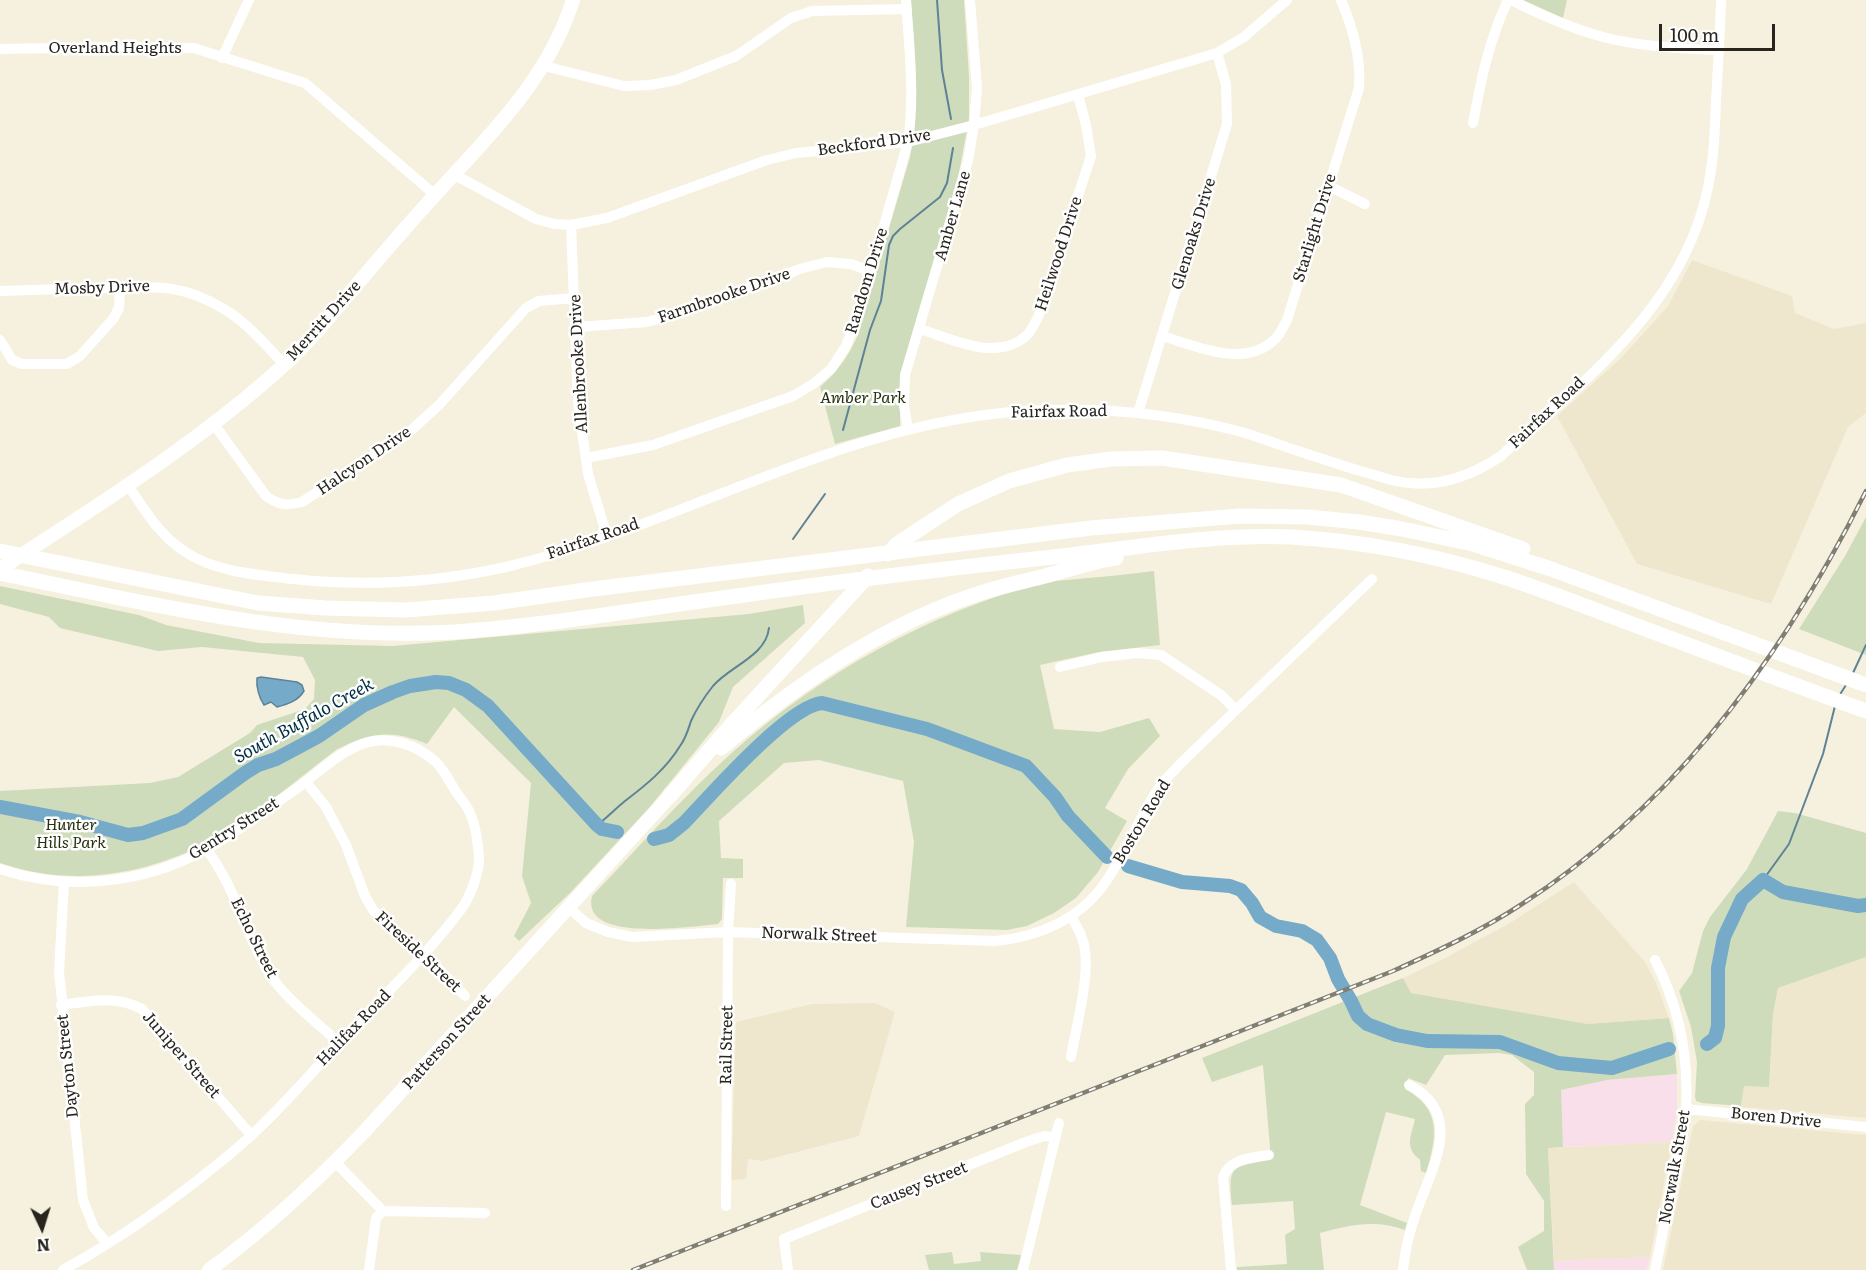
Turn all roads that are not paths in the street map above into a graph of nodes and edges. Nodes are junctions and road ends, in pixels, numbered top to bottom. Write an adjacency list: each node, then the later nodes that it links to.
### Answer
1 (249, 0): 12 (street)
2 (573, 0): 13 (main road, Merritt Drive)
3 (970, 0): 16 (street, Amber Lane)
4 (1287, 0): 11 (street, Beckford Drive)
5 (1341, 0): 19 (street, Starlight Drive)
6 (1510, 0): 10 (street); 15 (street)
7 (1720, 0): 10 (street, Fairfax Road)
8 (906, 4): 13 (street); 17 (street, Random Drive)
9 (0, 49): 12 (street, Overland Heights)
10 (1718, 50): 32 (street, Fairfax Road)
11 (1217, 53): 14 (street, Beckford Drive); 29 (street, Glenoaks Drive)
12 (222, 58): 20 (street, Overland Heights)
13 (544, 66): 18 (main road, Merritt Drive)
14 (1078, 95): 16 (street, Beckford Drive); 28 (street, Heilwood Drive)
15 (1473, 123)
16 (974, 125): 17 (street, Beckford Drive); 28 (street, Amber Lane)
17 (908, 142): 22 (street, Beckford Drive); 23 (street, Random Drive)
18 (455, 175): 20 (main road, Merritt Drive); 22 (street, Beckford Drive)
19 (1329, 186): 21 (street); 29 (street, Starlight Drive)
20 (435, 195): 31 (main road, Merritt Drive)
21 (1365, 204)
22 (571, 225): 26 (street, Allenbrooke Drive)
23 (870, 271): 27 (street, Farmbrooke Drive); 35 (street, Random Drive)
24 (120, 287): 25 (street, Mosby Drive); 30 (street); 31 (street, Mosby Drive)
25 (0, 291)
26 (575, 298): 27 (street, Allenbrooke Drive); 33 (street, Halcyon Drive)
27 (577, 327): 35 (street, Allenbrooke Drive)
28 (920, 329): 34 (street, Amber Lane)
29 (1162, 336): 32 (street, Glenoaks Drive)
30 (0, 340)
31 (285, 365): 33 (main road, Merritt Drive)
32 (1138, 413): 34 (street, Fairfax Road)
33 (213, 423): 36 (main road, Merritt Drive)
34 (908, 428): 37 (street, Fairfax Road)
35 (586, 458): 37 (street, Allenbrooke Drive)
36 (128, 485): 37 (street, Fairfax Road); 40 (main road, Merritt Drive)
37 (607, 536)
38 (1230, 538): 40 (highway); 46 (highway); 49 (highway)
39 (0, 551): 42 (highway)
40 (0, 571)
41 (1372, 579): 45 (street, Boston Road)
42 (1702, 624): 44 (highway); 49 (highway)
43 (1060, 667): 45 (street)
44 (1866, 685)
45 (1235, 709): 55 (street, Boston Road)
46 (1866, 711)
47 (384, 740): 48 (street, Gentry Street); 57 (street, Halifax Road)
48 (306, 782): 50 (street, Gentry Street); 57 (street, Fireside Street)
49 (669, 797): 54 (main road, Patterson Street)
50 (206, 849): 52 (street, Gentry Street); 61 (street, Echo Street)
51 (0, 869): 52 (street, Gentry Street)
52 (64, 882): 60 (street, Dayton Street)
53 (732, 884): 56 (street, Rail Street)
54 (569, 908): 56 (street, Norwalk Street); 70 (main road, Patterson Street)
55 (1071, 916): 56 (street, Norwalk Street); 62 (street)
56 (728, 932): 71 (street, Rail Street)
57 (424, 954): 59 (street, Fireside Street); 61 (street, Halifax Road)
58 (1655, 960): 64 (street, Norwalk Street)
59 (465, 996)
60 (62, 1005): 67 (street, Juniper Street); 74 (street, Dayton Street)
61 (339, 1043): 67 (street, Halifax Road)
62 (1071, 1057)
63 (1410, 1084): 81 (street)
64 (1686, 1109): 66 (street, Boren Drive); 82 (street, Norwalk Street)
65 (1059, 1123): 68 (street)
66 (1866, 1127)
67 (251, 1135): 74 (street, Halifax Road)
68 (1055, 1137): 78 (street, Causey Street); 79 (street)
69 (1269, 1155): 80 (street)
70 (335, 1162): 72 (street); 76 (main road, Patterson Street)
71 (726, 1206)
72 (383, 1211): 73 (street); 77 (street)
73 (485, 1213)
74 (107, 1244): 75 (street, Halifax Road)
75 (63, 1270)
76 (209, 1270)
77 (369, 1270)
78 (788, 1270)
79 (1023, 1270)
80 (1231, 1270)
81 (1403, 1270)
82 (1655, 1270)

